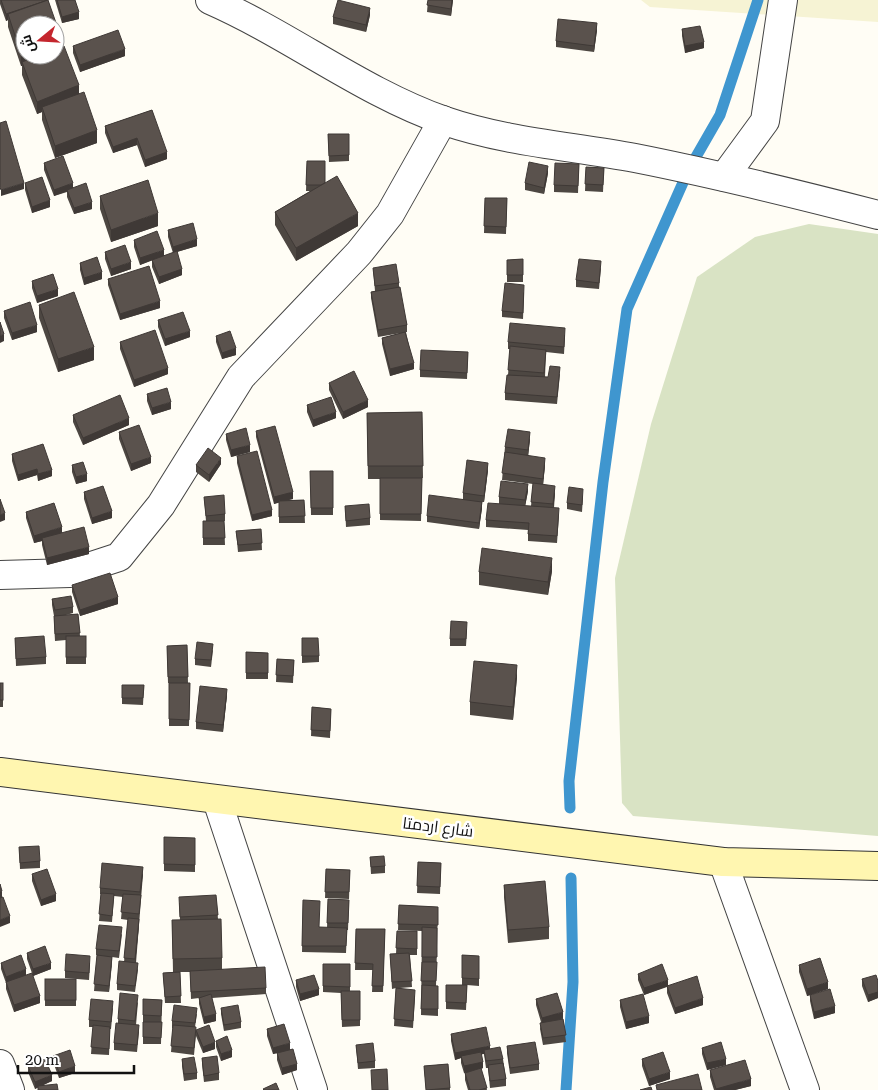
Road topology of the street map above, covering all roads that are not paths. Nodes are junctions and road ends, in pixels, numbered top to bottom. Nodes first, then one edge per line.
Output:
1 (210, 0) edge
2 (783, 0) edge
3 (443, 120) junction
4 (724, 177) junction
5 (878, 215) edge
6 (0, 575) edge
7 (0, 772) edge
8 (217, 800) junction
9 (723, 862) junction
10 (878, 866) edge
11 (0, 1064) edge
12 (10, 1090) edge
13 (313, 1090) edge
14 (805, 1090) edge

1 - 3 street
2 - 4 street
3 - 4 street
3 - 6 street
4 - 5 street
7 - 8 main road, شارع اردمتا
8 - 9 main road, شارع اردمتا
8 - 13 street
9 - 10 main road, شارع اردمتا
9 - 14 street
11 - 12 street

